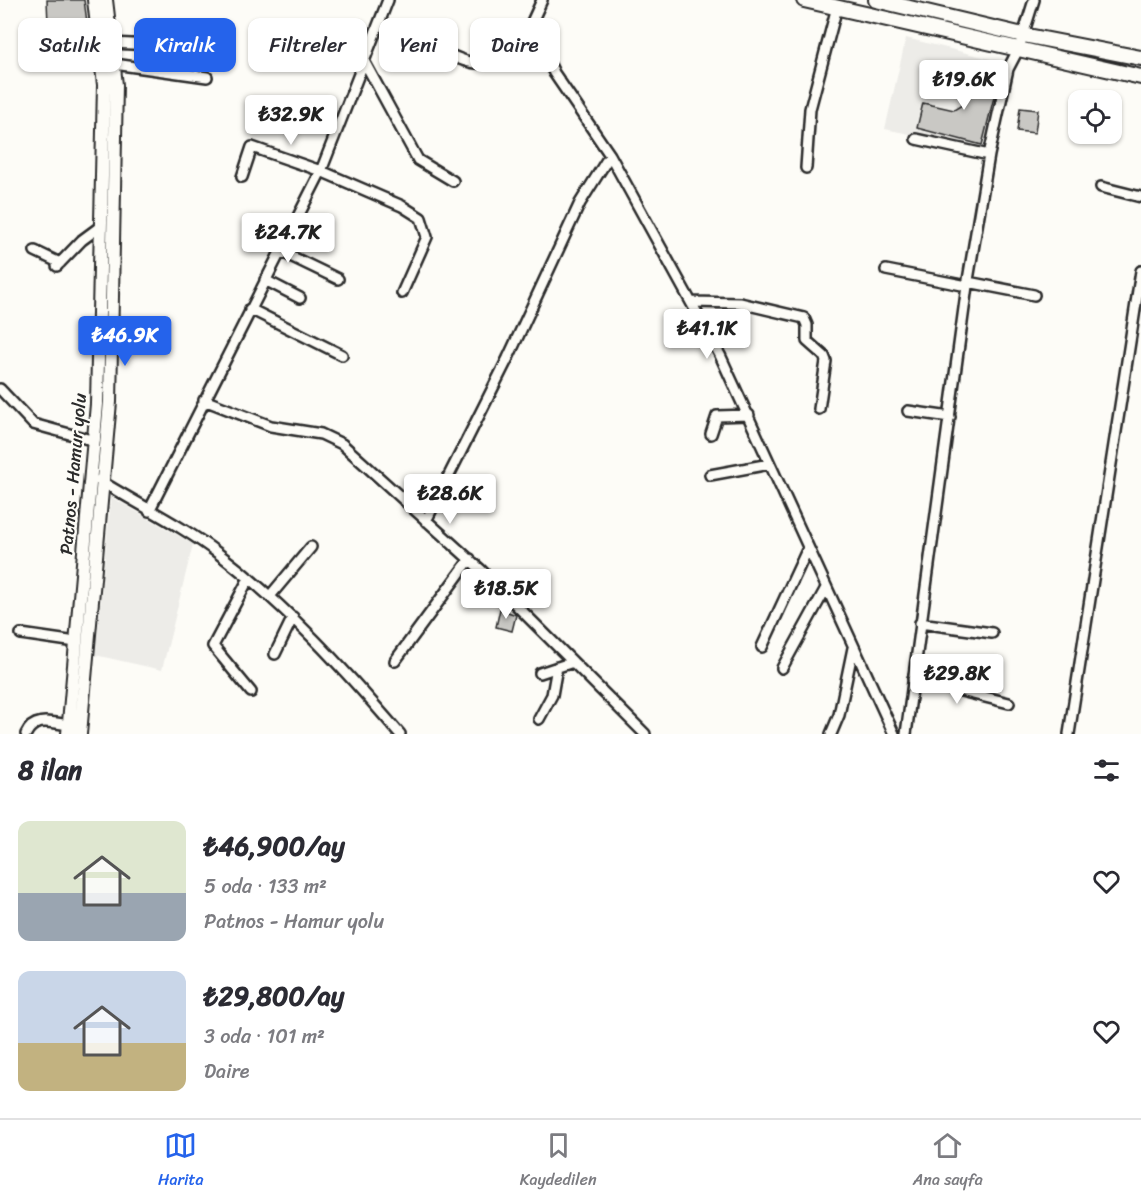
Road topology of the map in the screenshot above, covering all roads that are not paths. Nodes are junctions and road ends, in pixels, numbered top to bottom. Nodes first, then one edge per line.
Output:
1 (94, 0) edge
2 (106, 0) edge
3 (388, 0) edge
4 (542, 0) edge
5 (804, 0) edge
6 (876, 0) edge
7 (1034, 0) edge
8 (837, 7) junction
9 (108, 18) edge
10 (534, 18) edge
11 (1021, 41) junction
12 (367, 53) edge
13 (1141, 57) edge
14 (122, 65) edge
15 (367, 66) edge
16 (115, 72) edge
17 (360, 72) edge
18 (554, 72) edge
19 (207, 76) dead end
20 (1141, 77) edge
21 (916, 138) dead end
22 (610, 154) junction
23 (989, 155) junction
24 (806, 168) dead end
25 (321, 171) junction
26 (242, 177) dead end
27 (453, 181) dead end
28 (1101, 188) dead end
29 (1141, 197) edge
30 (101, 226) junction
31 (35, 251) dead end
32 (280, 251) junction
33 (886, 270) dead end
34 (1141, 271) edge
35 (338, 279) dead end
36 (265, 280) junction
37 (968, 284) junction
38 (402, 293) dead end
39 (1034, 295) dead end
40 (300, 298) dead end
41 (692, 302) junction
42 (250, 309) junction
43 (342, 355) dead end
44 (0, 389) edge
45 (204, 400) junction
46 (819, 409) dead end
47 (908, 411) dead end
48 (748, 415) junction
49 (950, 417) junction
50 (711, 434) dead end
51 (95, 441) junction
52 (770, 464) junction
53 (710, 475) dead end
54 (98, 479) junction
55 (149, 511) junction
56 (426, 521) junction
57 (311, 547) dead end
58 (808, 548) junction
59 (470, 560) junction
60 (249, 578) junction
61 (826, 588) junction
62 (270, 596) junction
63 (292, 617) junction
64 (920, 623) junction
65 (992, 633) dead end
66 (21, 634) dead end
67 (76, 642) junction
68 (762, 647) dead end
69 (853, 648) junction
70 (275, 654) dead end
71 (395, 661) dead end
72 (573, 662) junction
73 (557, 667) junction
74 (782, 668) dead end
75 (540, 673) dead end
76 (913, 679) junction
77 (251, 692) dead end
78 (1009, 702) dead end
79 (539, 719) dead end
80 (69, 730) edge
81 (26, 734) edge
82 (80, 734) edge
83 (400, 734) edge
84 (645, 734) edge
85 (831, 734) edge
86 (894, 734) edge
87 (906, 734) edge
88 (1069, 734) edge

1 - 30 main road, Patnos - Hamur yolu
2 - 9 main road, Patnos - Hamur yolu
3 - 12 street
4 - 10 street
5 - 8 highway
6 - 11 highway
7 - 11 street
8 - 11 highway
8 - 24 street
11 - 13 highway
11 - 20 highway
11 - 23 street
14 - 19 street
15 - 27 street
16 - 54 main road, Patnos - Hamur yolu
17 - 25 street
18 - 22 street
21 - 23 street
22 - 41 street
22 - 56 street
23 - 37 street
25 - 26 street
25 - 32 street
25 - 38 street
28 - 29 street
30 - 31 street
30 - 51 main road, Patnos - Hamur yolu
32 - 35 street
32 - 36 street
33 - 37 street
34 - 88 street
36 - 40 street
36 - 42 street
37 - 39 street
37 - 49 street
41 - 46 street
41 - 48 street
42 - 43 street
42 - 45 street
44 - 51 street
45 - 55 street
45 - 56 street
47 - 49 street
48 - 50 street
48 - 52 street
49 - 64 street
51 - 54 main road, Patnos - Hamur yolu
52 - 53 street
52 - 58 street
54 - 55 street
54 - 67 main road, Patnos - Hamur yolu
54 - 82 main road, Patnos - Hamur yolu
55 - 60 street
56 - 59 street
57 - 62 street
58 - 61 street
58 - 68 street
59 - 71 street
59 - 72 street
60 - 62 street
60 - 77 street
61 - 69 street
61 - 74 street
62 - 63 street
63 - 70 street
63 - 83 street
64 - 65 street
64 - 76 street
66 - 67 street
67 - 80 main road, Patnos - Hamur yolu
69 - 85 street
69 - 86 street
72 - 73 street
72 - 84 street
73 - 75 street
73 - 79 street
76 - 78 street
76 - 87 street
80 - 81 street

